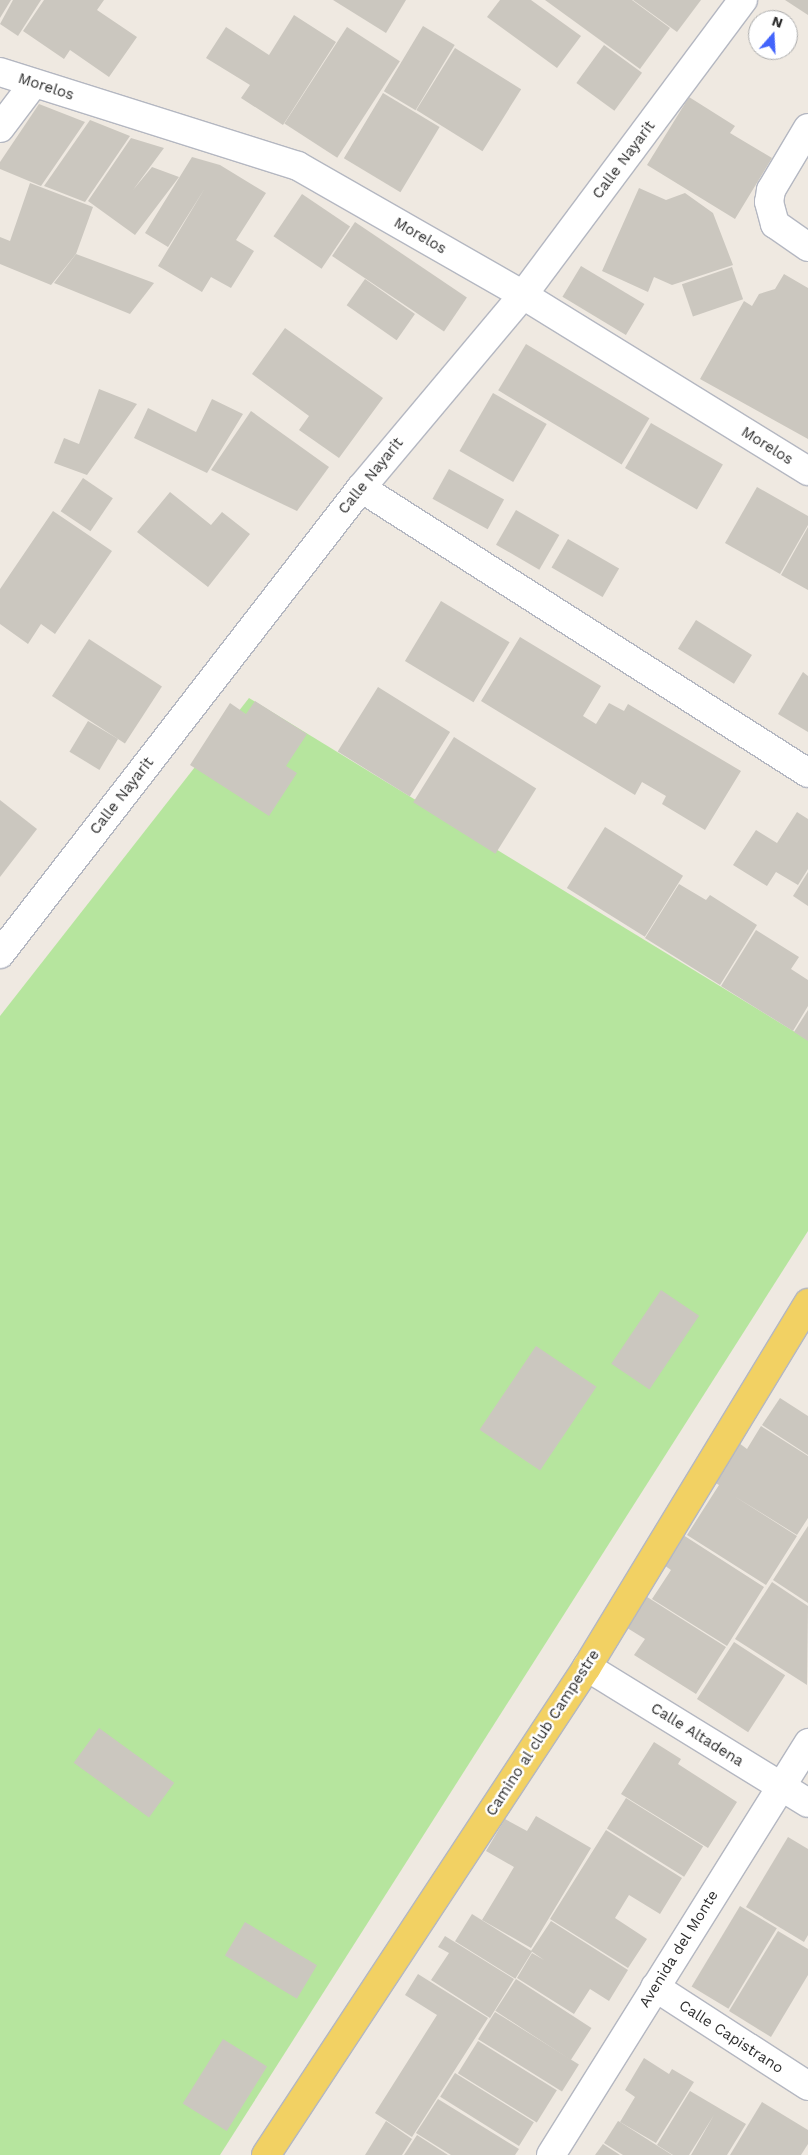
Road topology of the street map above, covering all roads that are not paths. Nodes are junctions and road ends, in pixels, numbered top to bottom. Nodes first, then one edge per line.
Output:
1 (743, 0) edge
2 (0, 72) edge
3 (34, 83) junction
4 (0, 128) edge
5 (808, 128) edge
6 (808, 247) edge
7 (523, 295) junction
8 (808, 472) edge
9 (361, 488) junction
10 (808, 773) edge
11 (0, 954) edge
12 (808, 1303) edge
13 (587, 1667) junction
14 (808, 1743) edge
15 (781, 1786) junction
16 (808, 1803) edge
17 (655, 1987) junction
18 (808, 2086) edge
19 (266, 2155) edge
20 (551, 2155) edge

1 - 7 street, Calle Nayarit
2 - 3 street, Morelos
3 - 4 street
3 - 7 street, Morelos
5 - 6 street
7 - 8 street, Morelos
7 - 9 street, Calle Nayarit
9 - 10 street
9 - 11 street, Calle Nayarit
12 - 13 main road, Camino al club Campestre
13 - 15 street, Calle Altadena
13 - 19 main road, Camino al club Campestre
14 - 15 street, Avenida del Monte
15 - 16 street, Calle Altadena
15 - 17 street, Avenida del Monte
17 - 18 street, Calle Capistrano
17 - 20 street, Avenida del Monte

